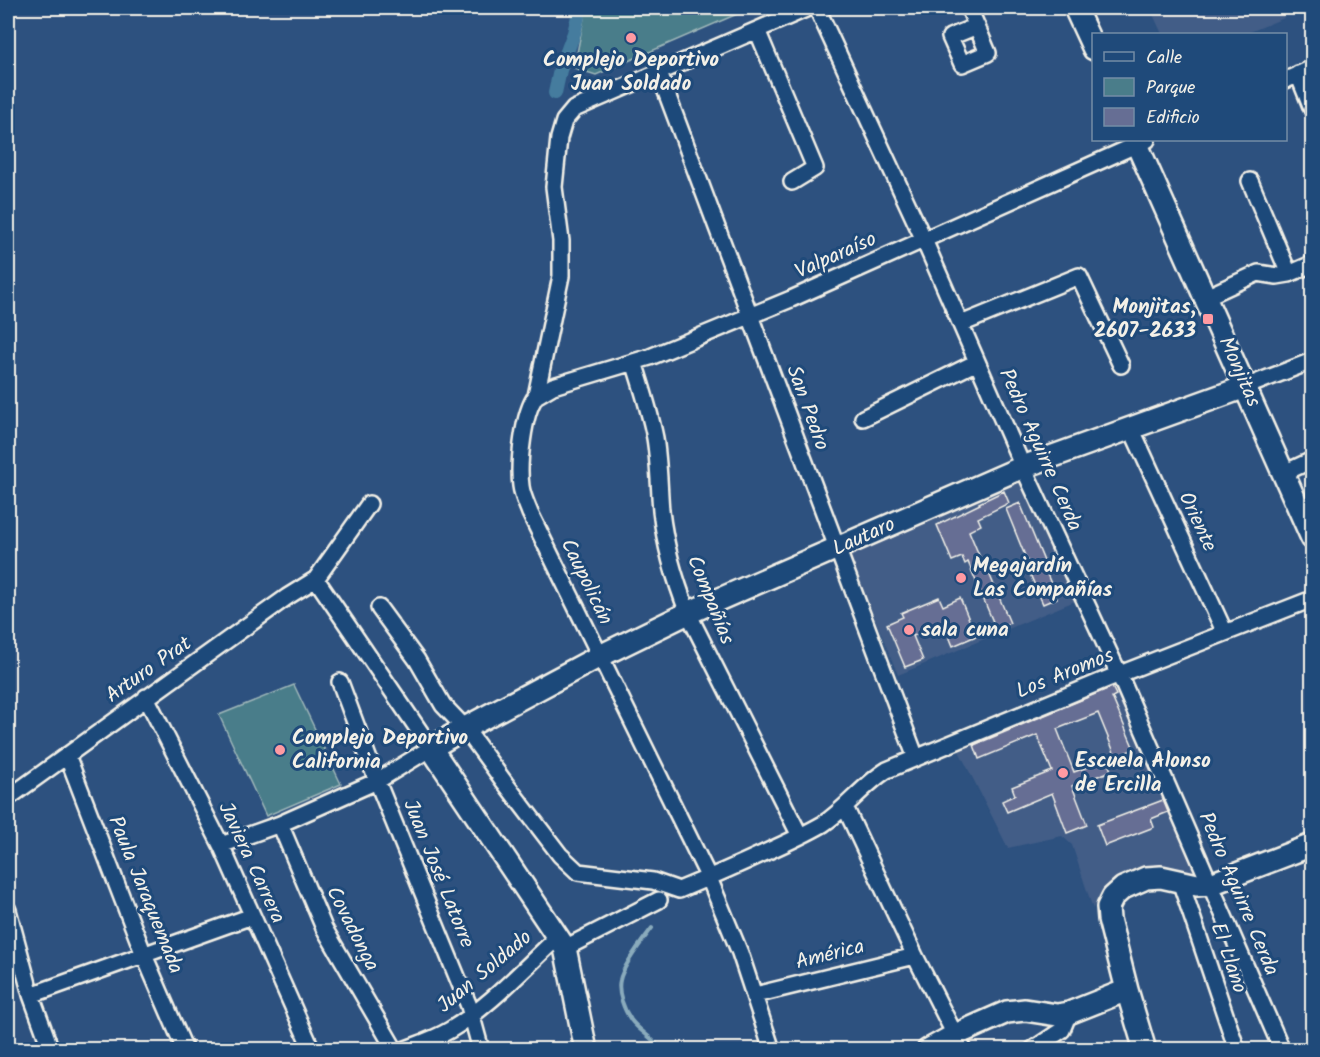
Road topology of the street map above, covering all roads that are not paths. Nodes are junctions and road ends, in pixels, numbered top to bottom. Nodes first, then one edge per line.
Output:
1 (808, 8) edge
2 (817, 8) edge
3 (969, 8) edge
4 (1075, 8) edge
5 (976, 26) dead end
6 (757, 30) junction
7 (1092, 45) edge
8 (1312, 68) edge
9 (658, 73) junction
10 (1292, 77) edge
11 (1312, 109) edge
12 (1140, 141) edge
13 (1250, 181) dead end
14 (792, 182) dead end
15 (924, 240) junction
16 (1312, 264) edge
17 (1289, 274) junction
18 (1206, 297) junction
19 (750, 316) junction
20 (961, 324) junction
21 (634, 362) junction
22 (978, 362) junction
23 (1312, 362) edge
24 (1121, 365) dead end
25 (1245, 387) junction
26 (536, 396) junction
27 (863, 418) dead end
28 (1131, 428) junction
29 (1312, 460) edge
30 (1023, 467) junction
31 (1284, 473) junction
32 (369, 504) dead end
33 (1312, 538) edge
34 (837, 549) junction
35 (316, 579) junction
36 (1312, 599) edge
37 (379, 608) dead end
38 (688, 613) junction
39 (1225, 633) junction
40 (600, 656) junction
41 (1119, 674) junction
42 (340, 682) dead end
43 (146, 697) junction
44 (465, 728) junction
45 (431, 748) junction
46 (67, 755) junction
47 (916, 758) junction
48 (377, 781) junction
49 (8, 798) edge
50 (845, 807) junction
51 (280, 824) junction
52 (800, 836) junction
53 (221, 845) junction
54 (1312, 845) edge
55 (709, 878) junction
56 (1180, 881) junction
57 (1211, 884) junction
58 (659, 900) dead end
59 (8, 910) edge
60 (252, 916) junction
61 (561, 943) junction
62 (144, 955) junction
63 (915, 956) junction
64 (1127, 990) junction
65 (31, 995) junction
66 (755, 995) junction
67 (1069, 1013) junction
68 (472, 1016) junction
69 (959, 1042) edge
70 (51, 1050) edge
71 (185, 1050) edge
72 (312, 1050) edge
73 (394, 1050) edge
74 (403, 1050) edge
75 (481, 1050) edge
76 (586, 1050) edge
77 (772, 1050) edge
78 (928, 1050) edge
79 (1032, 1050) edge
80 (1145, 1050) edge
81 (1237, 1050) edge
82 (1282, 1050) edge

1 - 6 street
2 - 15 street, Pedro Aguirre Cerda
3 - 5 street
4 - 7 street
6 - 9 street
6 - 14 street
8 - 10 street
9 - 19 street, San Pedro
9 - 26 street, Caupolicán
10 - 11 street
12 - 15 street, Valparaíso
12 - 18 street, Monjitas
13 - 17 street
15 - 19 street, Valparaíso
15 - 20 street, Pedro Aguirre Cerda
16 - 17 street
17 - 18 street
18 - 25 street, Monjitas
19 - 21 street, Valparaíso
19 - 34 street, San Pedro
20 - 22 street, Pedro Aguirre Cerda
20 - 24 street
21 - 26 street, Valparaíso
21 - 38 street, Compañías
22 - 27 street, Pedro Aguirre Cerda
22 - 30 street, Pedro Aguirre Cerda
23 - 25 street, Lautaro
25 - 28 street, Lautaro
25 - 31 street, Monjitas
26 - 40 street, Caupolicán
28 - 30 street, Lautaro
28 - 39 street, Oriente
29 - 31 street
30 - 34 street, Lautaro
30 - 41 street, Pedro Aguirre Cerda
31 - 33 street, Monjitas
32 - 35 street
34 - 38 street, Lautaro
34 - 47 street, San Pedro
35 - 43 street, Arturo Prat
35 - 45 street
36 - 39 street, Los Aromos
37 - 44 street
38 - 40 street, Lautaro
38 - 52 street, Compañías
39 - 41 street, Los Aromos
40 - 44 street, Lautaro
40 - 55 street, Caupolicán
41 - 47 street, Los Aromos
41 - 57 street, Pedro Aguirre Cerda
42 - 48 street, Juan José Latorre
43 - 46 street, Arturo Prat
43 - 53 street, Javiera Carrera
44 - 45 street, Lautaro
44 - 55 street
45 - 48 street
45 - 61 street
46 - 49 street, Arturo Prat
46 - 62 street, Paula Jaraquemada
47 - 50 street, Los Aromos
48 - 51 street
48 - 68 street, Juan José Latorre
50 - 52 street
50 - 63 street
51 - 53 street
51 - 73 street, Covadonga
52 - 55 street
53 - 60 street, Javiera Carrera
54 - 57 street
55 - 66 street, Caupolicán
56 - 57 street
56 - 64 street
56 - 81 street, El Llano
57 - 82 street, Pedro Aguirre Cerda
58 - 61 street, Juan Soldado
59 - 65 street
60 - 62 street
60 - 72 street, Javiera Carrera
61 - 68 street, Juan Soldado
61 - 76 street
62 - 65 street
62 - 71 street, Paula Jaraquemada
63 - 66 street, América
63 - 69 street
64 - 67 street
64 - 80 street
65 - 70 street
66 - 77 street, Caupolicán
67 - 69 street
67 - 79 street
68 - 74 street, Juan Soldado
68 - 75 street, Juan José Latorre
69 - 78 street

